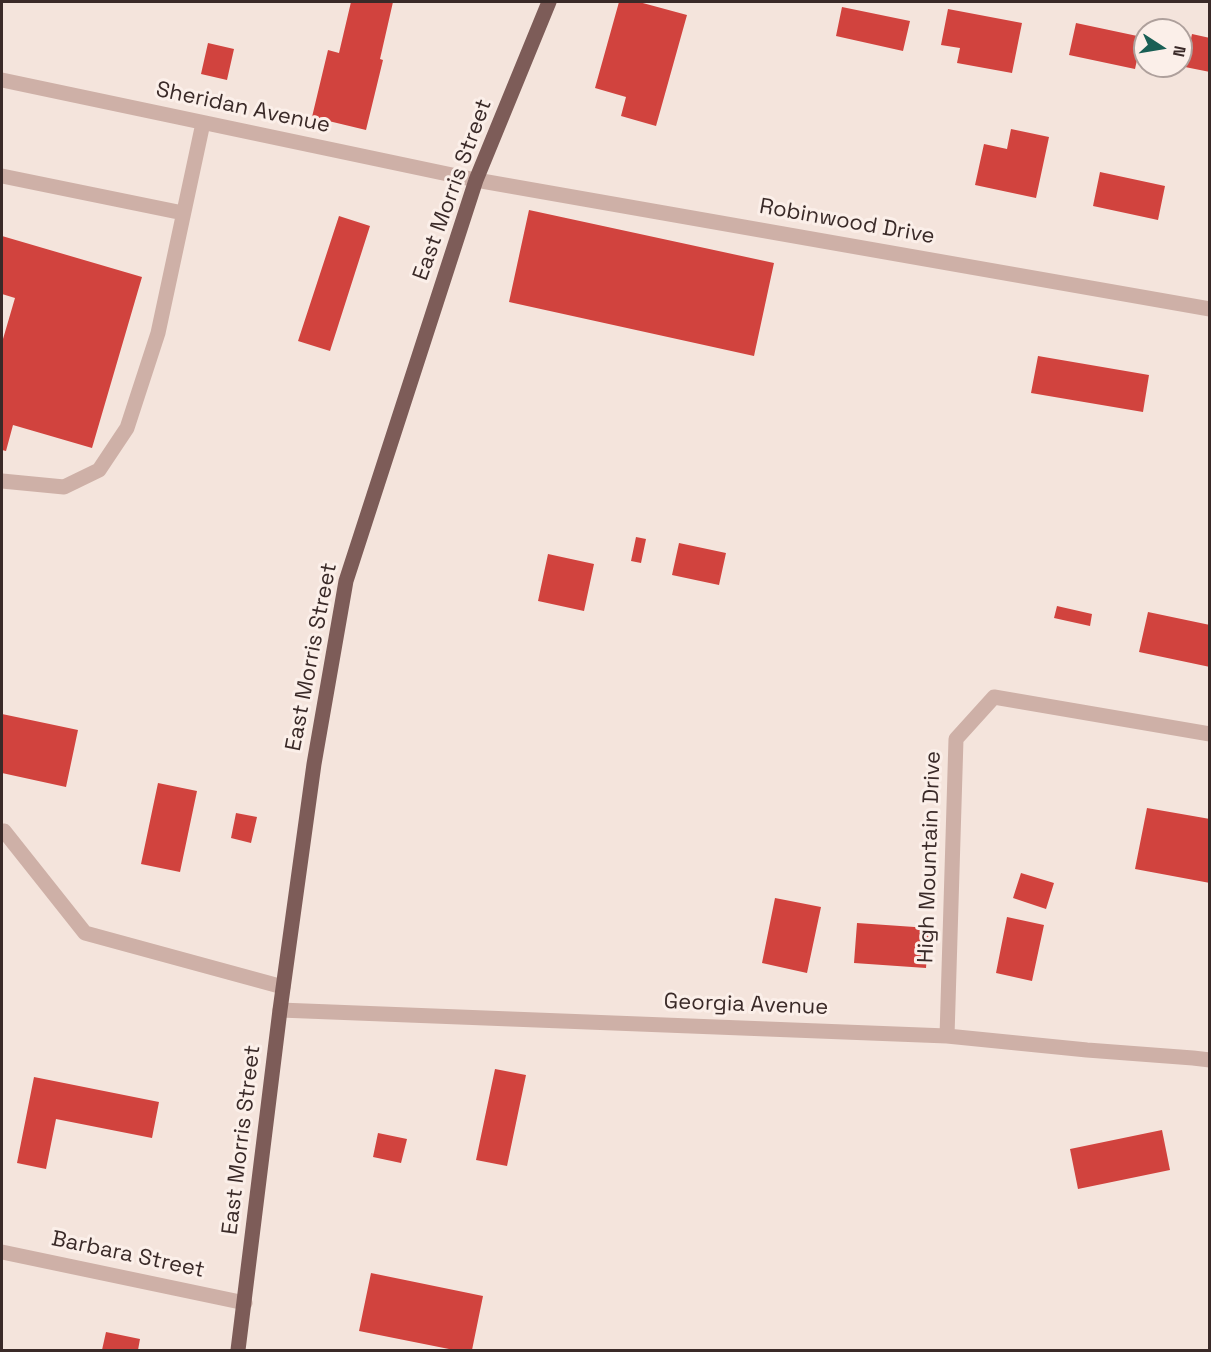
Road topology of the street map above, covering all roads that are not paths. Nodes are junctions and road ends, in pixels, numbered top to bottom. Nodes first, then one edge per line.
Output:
1 (549, 2) edge
2 (2, 80) edge
3 (203, 123) junction
4 (2, 176) edge
5 (476, 180) junction
6 (183, 213) junction
7 (1209, 309) edge
8 (2, 480) edge
9 (1209, 734) edge
10 (4, 831) dead end
11 (283, 987) junction
12 (280, 1010) junction
13 (946, 1036) junction
14 (1209, 1060) edge
15 (2, 1252) edge
16 (245, 1303) junction
17 (238, 1350) edge

1 - 5 main road, East Morris Street
2 - 3 street, Sheridan Avenue
3 - 5 street, Sheridan Avenue
3 - 6 street
4 - 6 street
5 - 7 street, Robinwood Drive
5 - 11 main road, East Morris Street
6 - 8 street
9 - 13 street, High Mountain Drive
10 - 11 street
11 - 12 main road, East Morris Street
12 - 13 street, Georgia Avenue
12 - 16 main road, East Morris Street
13 - 14 street, Georgia Avenue
15 - 16 street, Barbara Street
16 - 17 main road, East Morris Street

